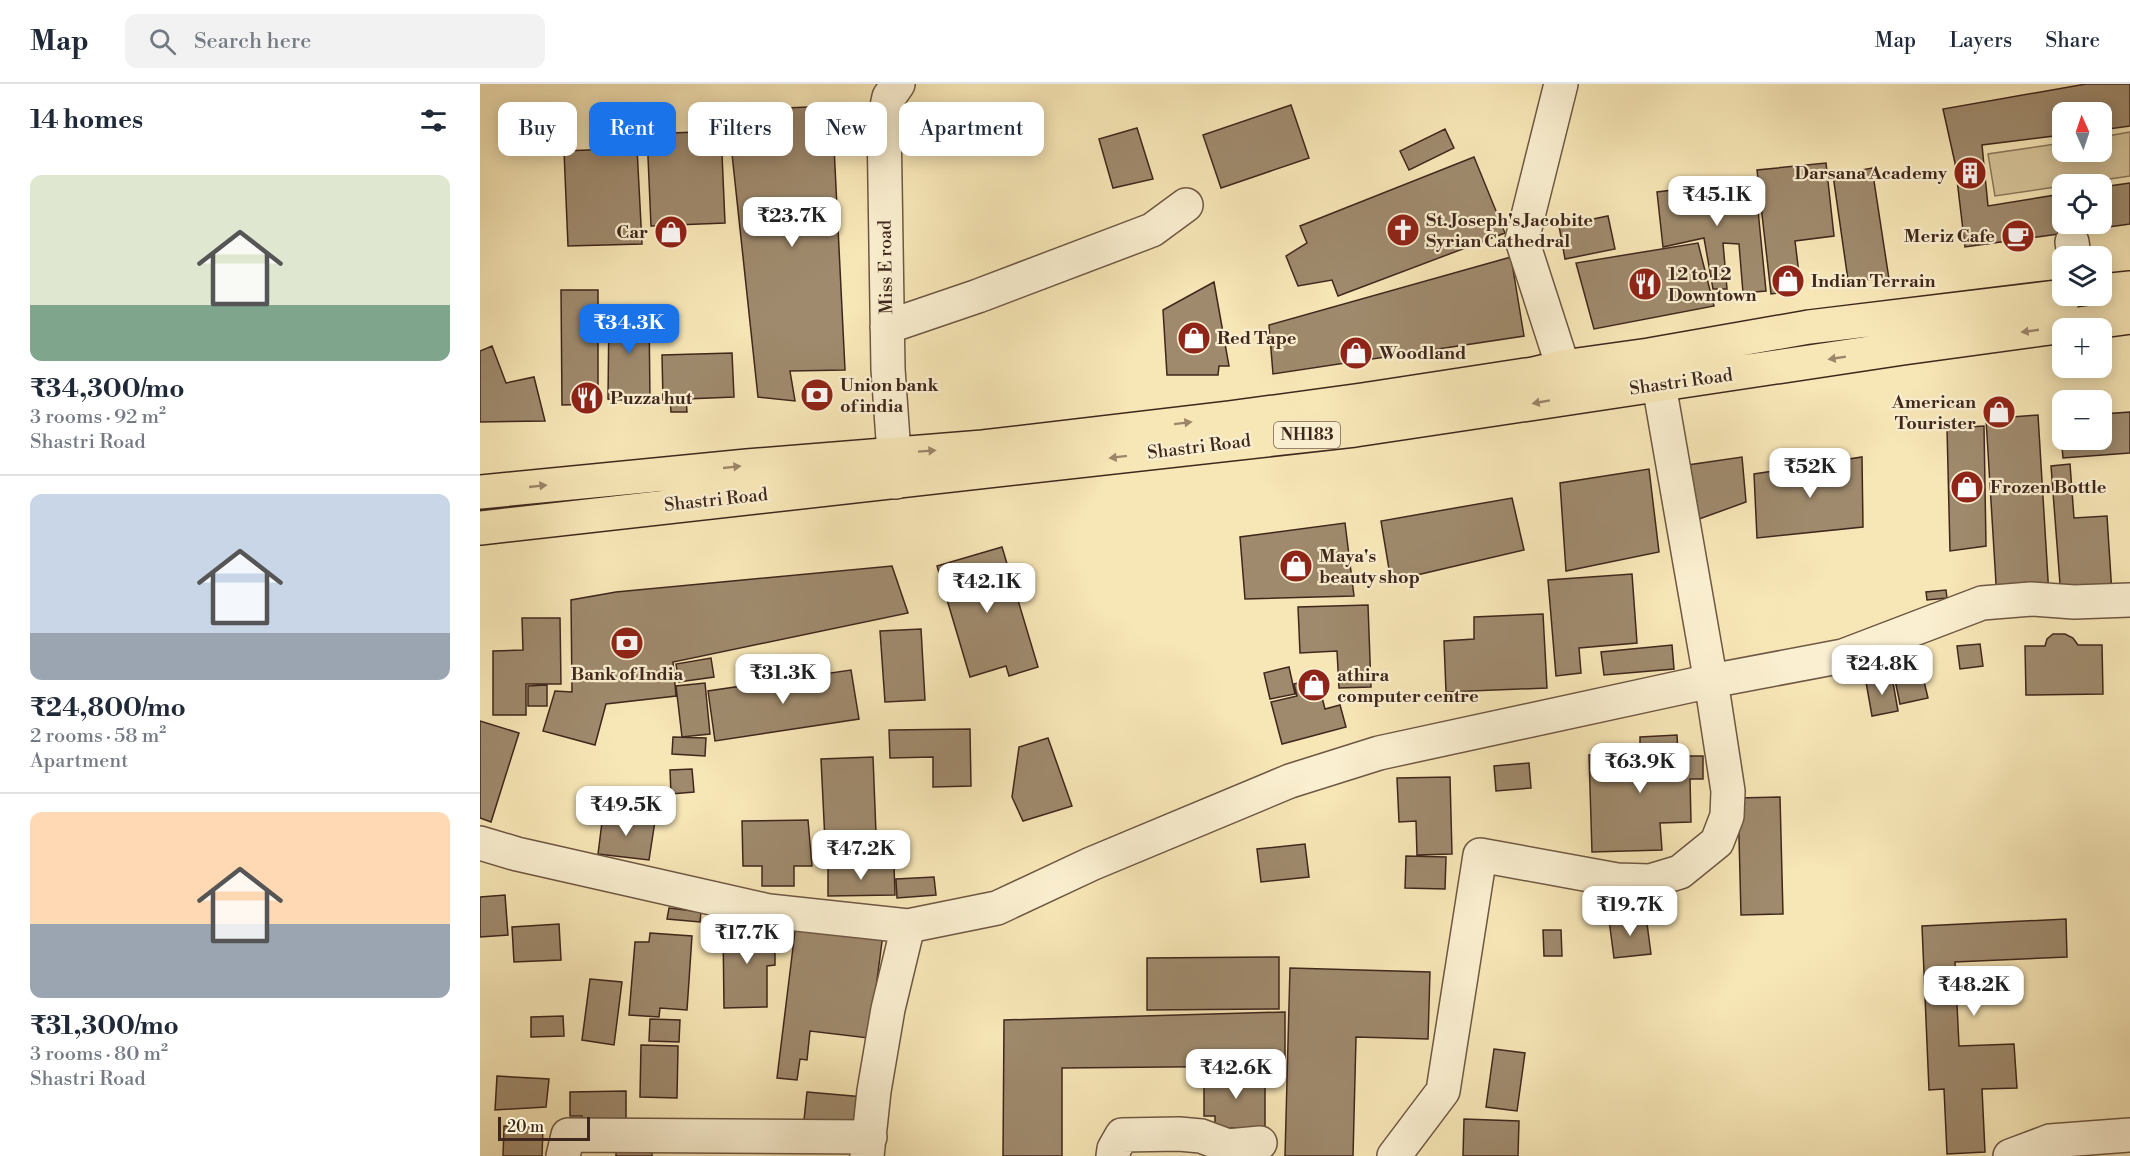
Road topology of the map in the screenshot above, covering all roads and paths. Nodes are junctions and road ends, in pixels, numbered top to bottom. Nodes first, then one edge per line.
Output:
1 (898, 84) edge
2 (1561, 84) edge
3 (1186, 206) dead end
4 (2130, 288) edge
5 (2112, 290) edge
6 (2052, 298) edge
7 (2130, 317) edge
8 (887, 327) junction
9 (1563, 367) junction
10 (1659, 385) junction
11 (1595, 394) junction
12 (895, 468) junction
13 (480, 492) edge
14 (480, 528) edge
15 (2130, 600) edge
16 (1711, 681) junction
17 (480, 843) edge
18 (908, 926) junction
19 (2130, 1135) edge
20 (1260, 1143) dead end
21 (868, 1147) edge
22 (563, 1156) edge
23 (1113, 1156) edge
24 (1394, 1156) edge
25 (2010, 1156) edge

1 - 8 street, Miss E road
2 - 9 street
3 - 8 street
4 - 5 highway
6 - 9 highway, Shastri Road / NH183
7 -> 10 highway, Shastri Road / NH183
8 - 12 street, Miss E road
9 - 11 street
12 -> 9 highway, Shastri Road / NH183
10 - 11 highway, Shastri Road / NH183
10 - 16 street
11 -> 12 highway, Shastri Road / NH183
13 -> 12 highway, Shastri Road / NH183
12 - 14 highway, Shastri Road / NH183
15 - 16 street
16 - 18 street
16 - 24 street
17 - 18 street
18 - 21 street
19 - 25 street
20 - 23 street
21 - 22 street

